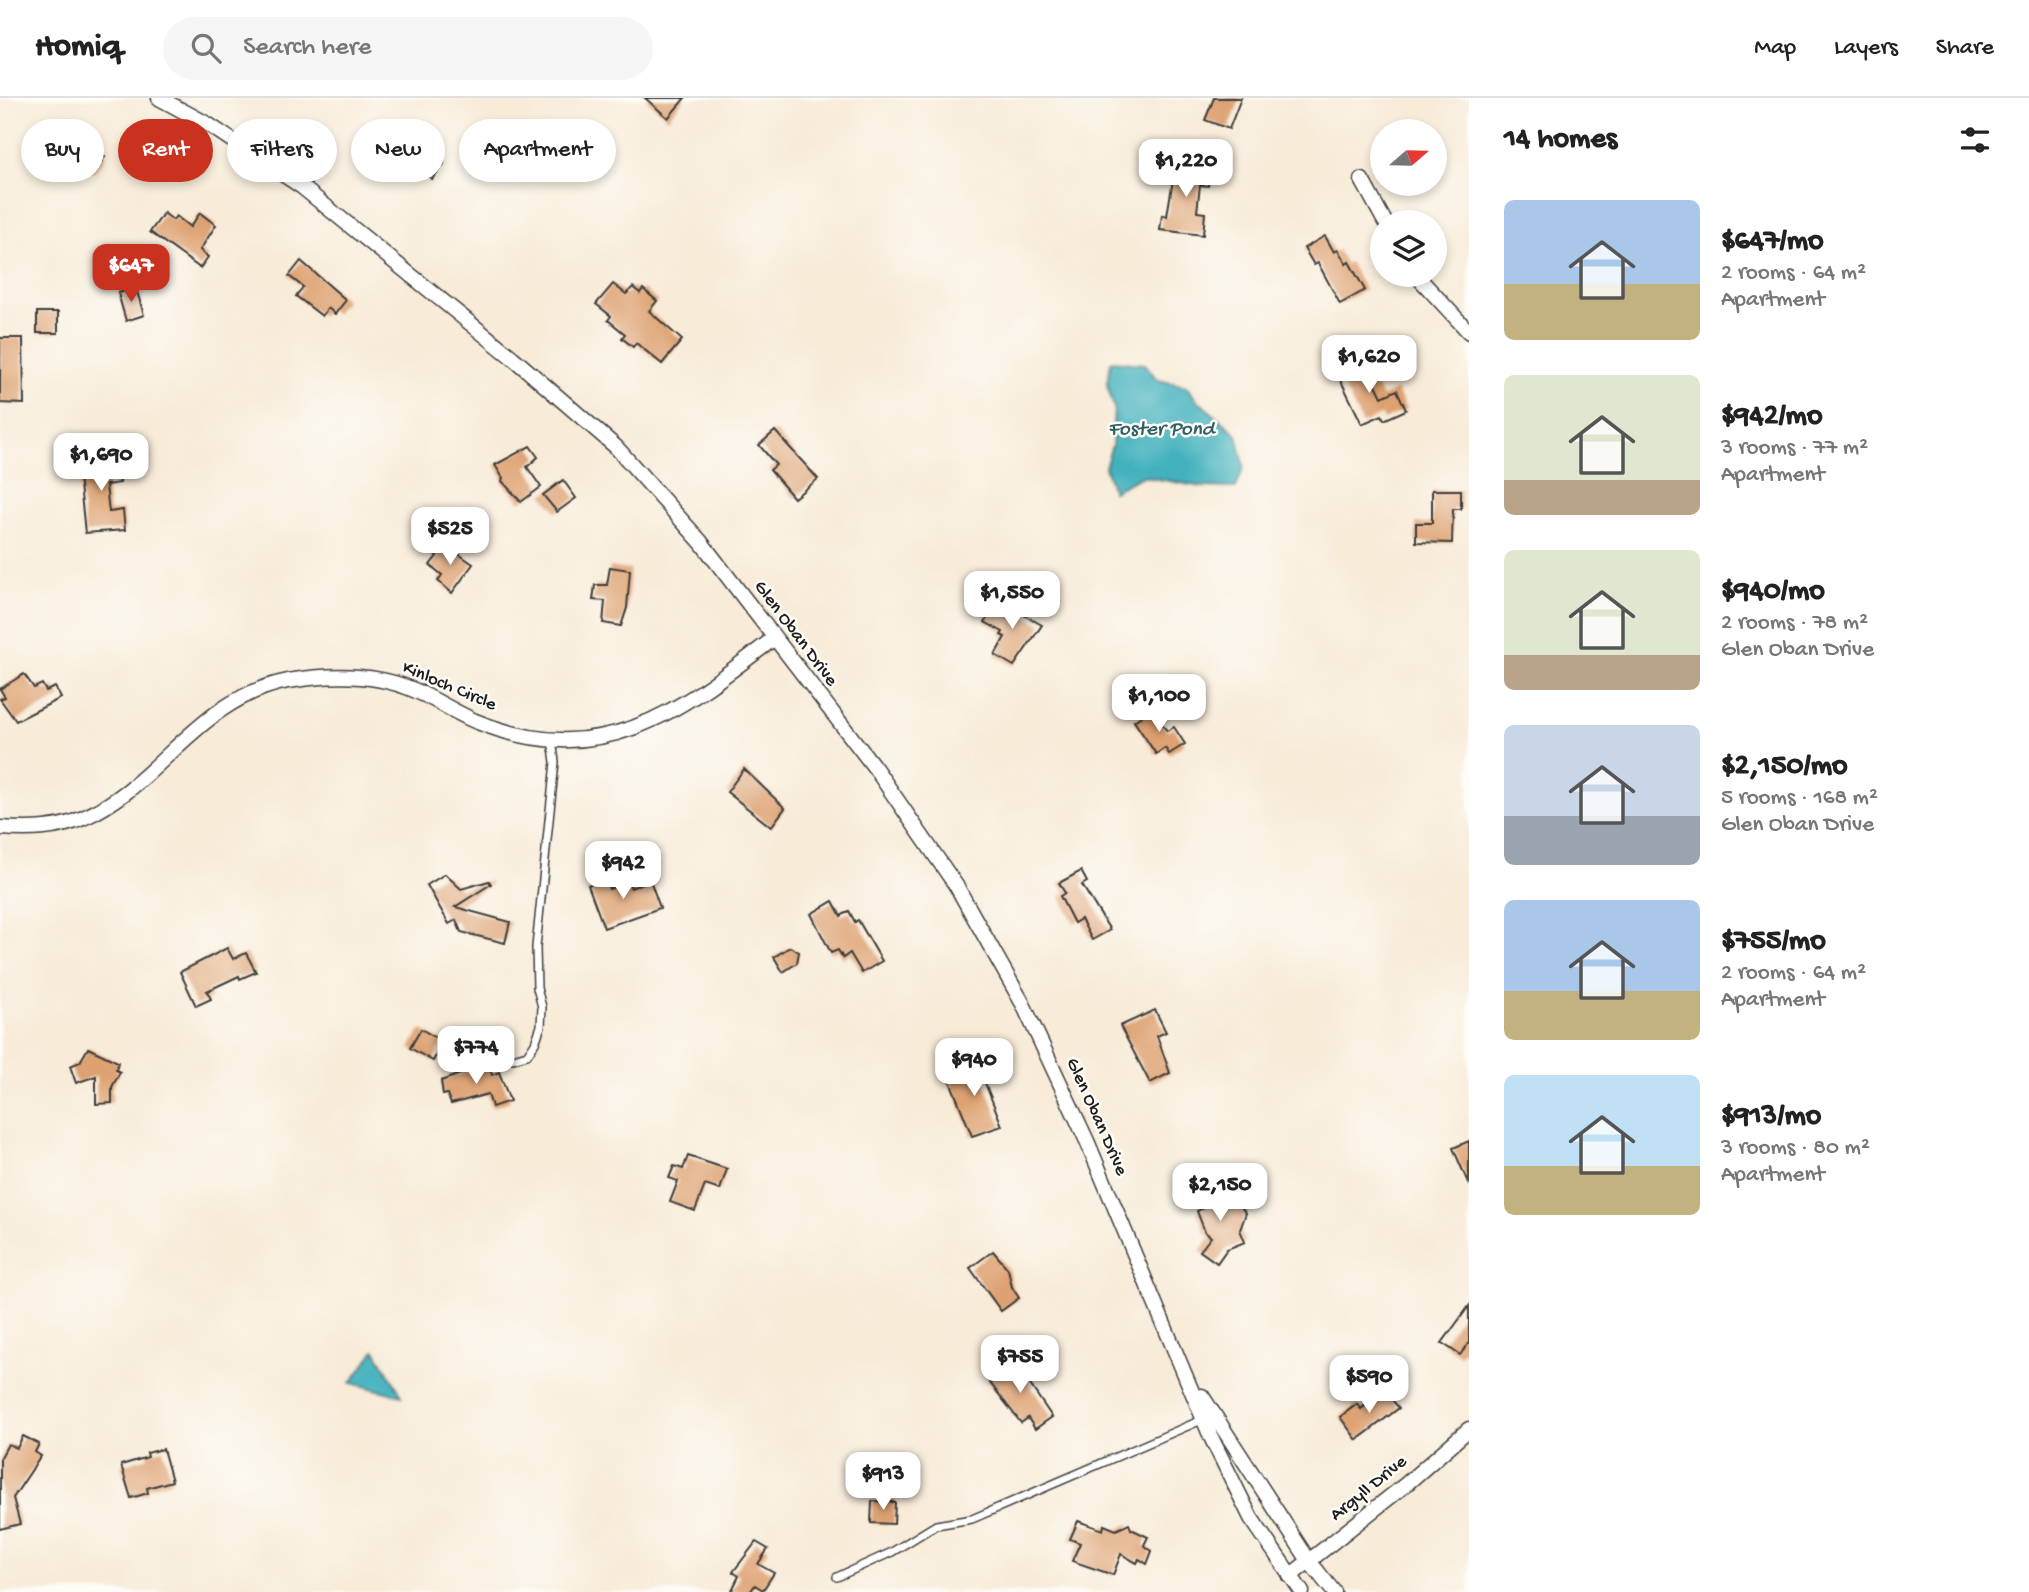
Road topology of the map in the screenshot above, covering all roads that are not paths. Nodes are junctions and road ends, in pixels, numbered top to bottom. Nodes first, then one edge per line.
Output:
1 (159, 98) edge
2 (1362, 180) dead end
3 (1378, 210) edge
4 (1427, 287) edge
5 (1469, 332) edge
6 (773, 639) junction
7 (552, 739) junction
8 (0, 828) edge
9 (513, 1059) dead end
10 (1209, 1417) junction
11 (1469, 1429) edge
12 (1309, 1561) junction
13 (1290, 1576) junction
14 (837, 1577) dead end
15 (1302, 1592) edge
16 (1334, 1592) edge

1 - 6 street, Glen Oban Drive
2 - 3 street
4 - 5 street
6 - 7 street, Kinloch Circle
6 - 10 street, Glen Oban Drive
7 - 8 street, Kinloch Circle
7 - 9 lane
10 - 12 street, Glen Oban Drive
10 - 13 street, Glen Oban Drive
10 - 14 lane
11 - 12 street, Argyll Drive
12 - 13 street, Argyll Drive
12 - 16 street, Glen Oban Drive
13 - 15 street, Glen Oban Drive

